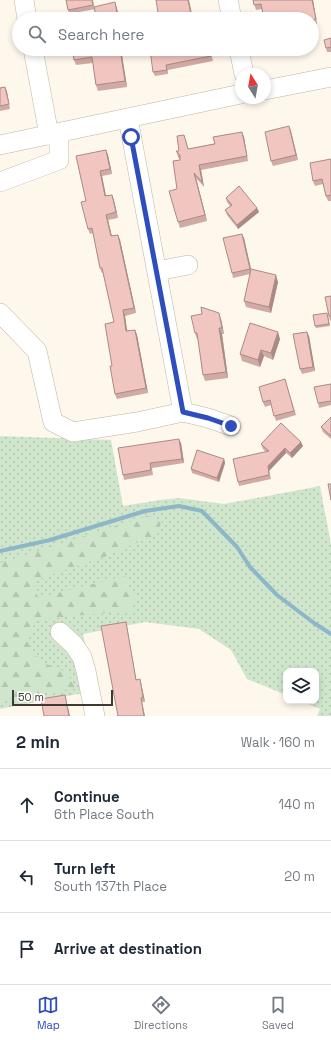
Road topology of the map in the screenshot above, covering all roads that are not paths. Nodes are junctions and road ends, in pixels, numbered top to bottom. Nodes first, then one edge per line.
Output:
1 (24, 0) edge
2 (228, 0) edge
3 (27, 12) edge
4 (231, 12) edge
5 (35, 56) edge
6 (240, 56) edge
7 (243, 68) edge
8 (331, 77) edge
9 (271, 89) edge
10 (235, 95) edge
11 (128, 118) junction
12 (54, 134) junction
13 (0, 145) edge
14 (0, 182) edge
15 (188, 265) dead end
16 (157, 271) junction
17 (0, 313) edge
18 (183, 412) junction
19 (231, 426) dead end
20 (60, 632) dead end
21 (95, 716) edge

1 - 3 street
2 - 4 street
5 - 12 street
6 - 7 street
8 - 9 street
10 - 11 street
11 - 12 street
11 - 16 street
12 - 13 street
12 - 14 street
15 - 16 street
16 - 18 street
17 - 18 street
18 - 19 street
20 - 21 street

